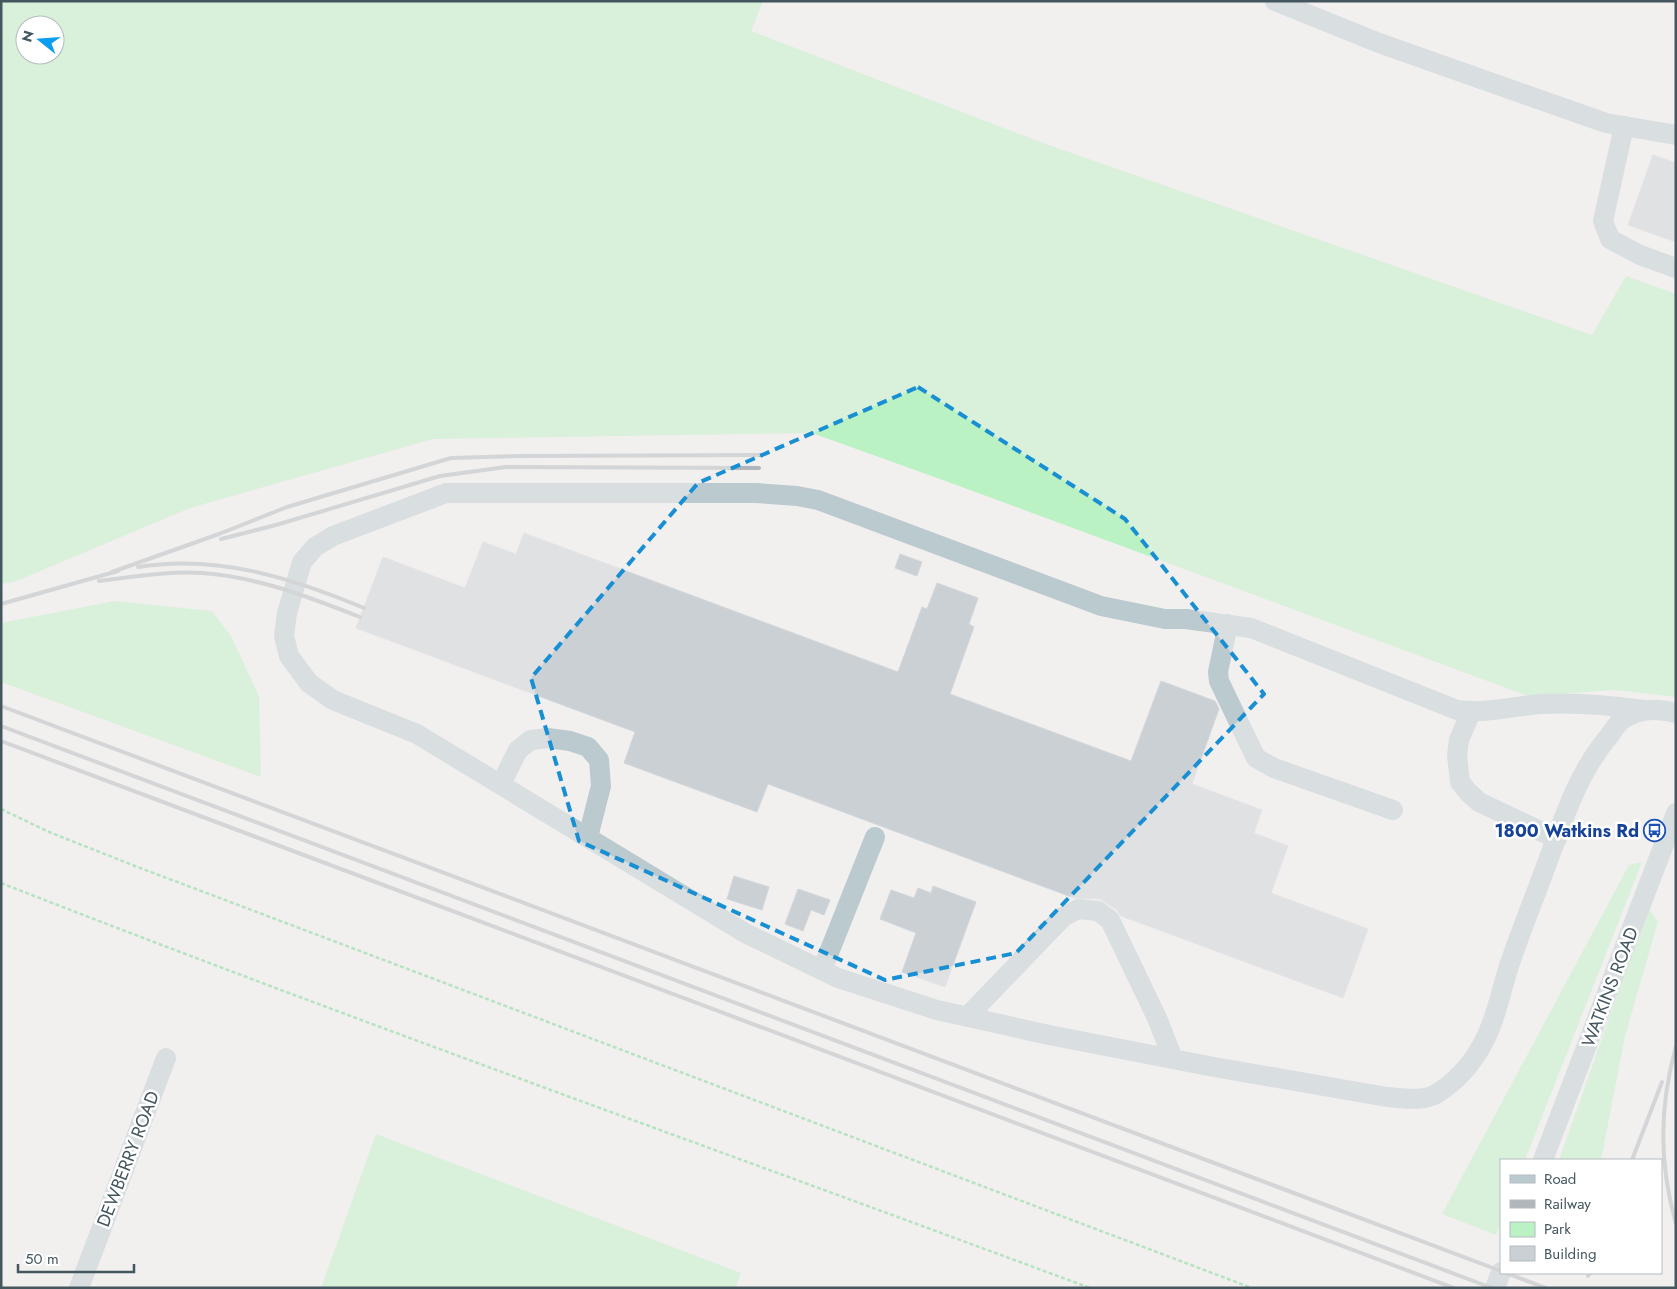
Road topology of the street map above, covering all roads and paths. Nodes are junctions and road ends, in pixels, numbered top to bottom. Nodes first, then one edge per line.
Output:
1 (1275, 1) edge
2 (1624, 126) junction
3 (1676, 135) edge
4 (1676, 268) edge
5 (1228, 624) junction
6 (1644, 710) junction
7 (1471, 712) junction
8 (1676, 713) edge
9 (501, 784) junction
10 (1, 809) edge
11 (1393, 810) dead end
12 (1676, 813) edge
13 (588, 837) junction
14 (875, 837) dead end
15 (1556, 839) junction
16 (1, 883) edge
17 (822, 970) junction
18 (968, 1017) junction
19 (166, 1058) dead end
20 (1173, 1059) junction
21 (1543, 1159) edge
22 (1500, 1274) edge
23 (79, 1288) edge
24 (1090, 1288) edge
25 (1252, 1288) edge
26 (1495, 1288) edge

1 - 2 street
2 - 3 street
2 - 4 street
5 - 7 street
5 - 9 street
5 - 11 street
6 - 7 street
6 - 8 street
6 - 15 street
7 - 15 street
9 - 13 street
9 - 13 street
10 - 25 path
12 - 21 street, WATKINS ROAD
13 - 17 street
14 - 17 street
15 - 20 street
16 - 24 path
17 - 18 street
18 - 20 street
18 - 20 street
19 - 23 street, DEWBERRY ROAD
22 - 26 street

